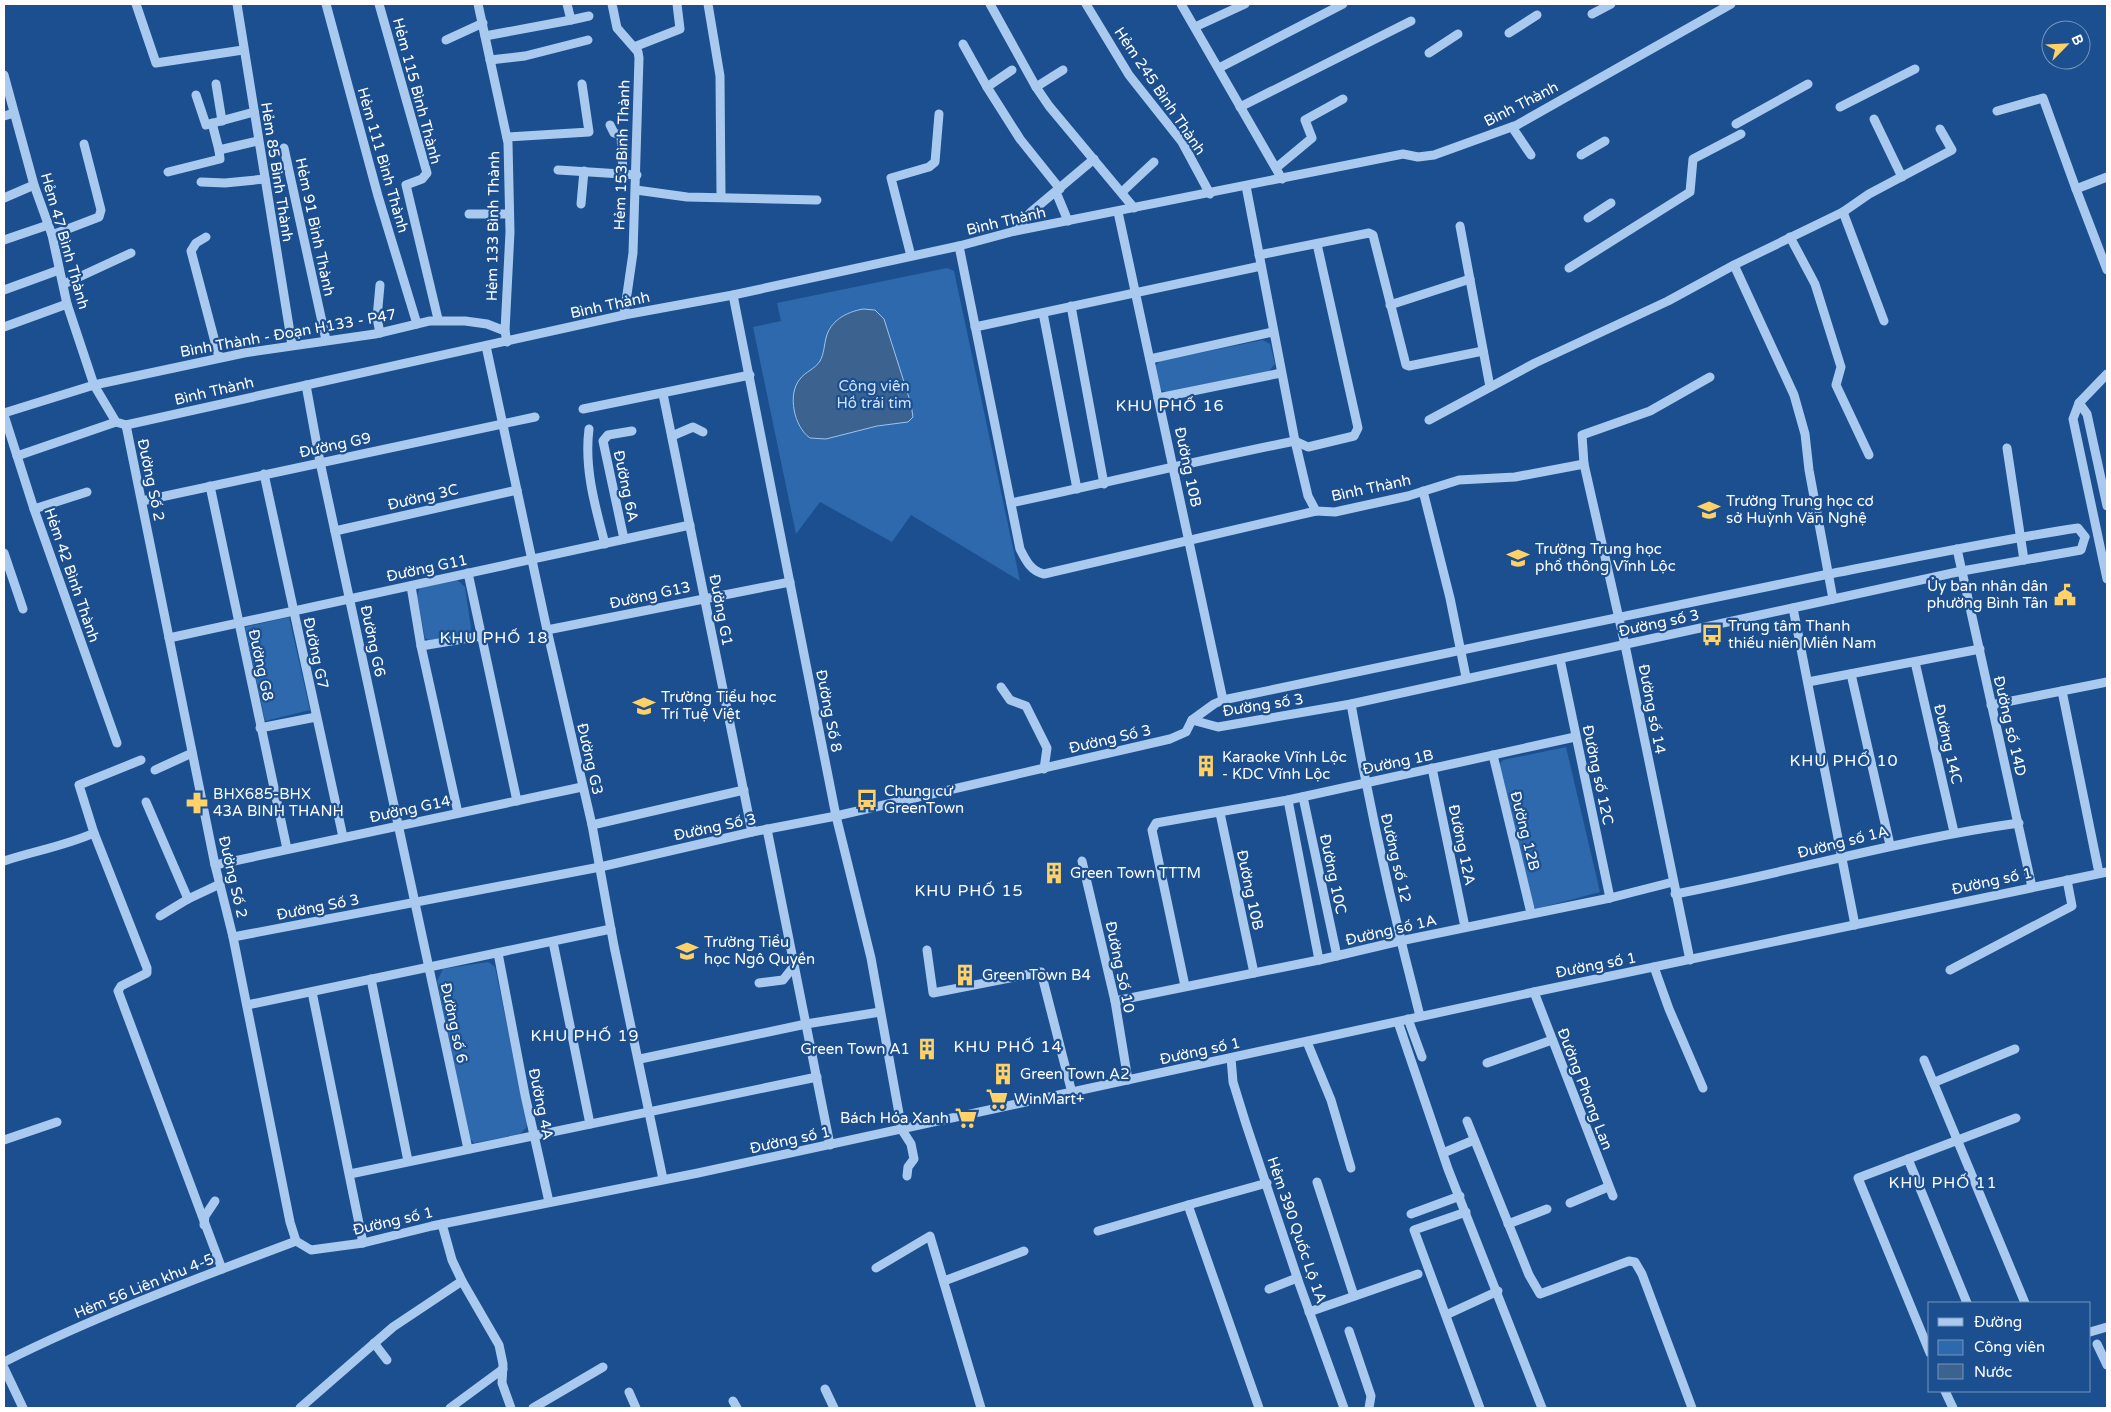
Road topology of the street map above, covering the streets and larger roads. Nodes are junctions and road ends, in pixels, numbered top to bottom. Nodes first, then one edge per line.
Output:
1 (136, 4) edge
2 (237, 4) edge
3 (326, 4) edge
4 (379, 4) edge
5 (478, 4) edge
6 (567, 4) edge
7 (612, 4) edge
8 (677, 4) edge
9 (708, 4) edge
10 (990, 4) edge
11 (1086, 4) edge
12 (1181, 4) edge
13 (1245, 4) edge
14 (1343, 4) edge
15 (1610, 4) edge
16 (1731, 4) edge
17 (1592, 14) dead end
18 (1538, 15) dead end
19 (589, 16) dead end
20 (571, 20) junction
21 (1411, 21) dead end
22 (483, 24) junction
23 (1195, 28) junction
24 (1509, 33) dead end
25 (1458, 34) dead end
26 (485, 36) junction
27 (446, 40) dead end
28 (588, 40) dead end
29 (963, 44) dead end
30 (634, 47) junction
31 (243, 50) junction
32 (1429, 53) dead end
33 (490, 60) junction
34 (1219, 68) junction
35 (1915, 69) dead end
36 (1012, 70) dead end
37 (1063, 70) dead end
38 (4, 76) edge
39 (216, 84) dead end
40 (582, 84) dead end
41 (1808, 84) dead end
42 (987, 87) junction
43 (1036, 87) junction
44 (196, 95) dead end
45 (1343, 99) dead end
46 (1840, 106) dead end
47 (1240, 107) junction
48 (1997, 111) dead end
49 (254, 112) junction
50 (14, 113) junction
51 (939, 114) dead end
52 (4, 116) edge
53 (1874, 119) dead end
54 (217, 122) junction
55 (1736, 124) dead end
56 (610, 125) dead end
57 (1512, 127) junction
58 (1940, 130) dead end
59 (1741, 134) dead end
60 (507, 137) junction
61 (258, 141) junction
62 (1605, 141) dead end
63 (84, 144) dead end
64 (284, 148) dead end
65 (219, 150) junction
66 (1531, 155) dead end
67 (1582, 155) dead end
68 (1094, 159) junction
69 (1154, 162) dead end
70 (1276, 168) junction
71 (558, 170) dead end
72 (584, 171) junction
73 (168, 172) dead end
74 (623, 173) junction
75 (637, 174) junction
76 (1902, 177) junction
77 (2107, 177) edge
78 (265, 179) junction
79 (1282, 180) junction
80 (201, 182) dead end
81 (34, 185) junction
82 (1246, 186) junction
83 (2076, 189) junction
84 (636, 190) junction
85 (1058, 191) junction
86 (1122, 192) junction
87 (1210, 194) junction
88 (721, 196) junction
89 (4, 198) edge
90 (817, 200) dead end
91 (580, 204) dead end
92 (1611, 204) dead end
93 (1134, 208) junction
94 (1118, 212) junction
95 (1843, 212) junction
96 (469, 214) dead end
97 (509, 214) junction
98 (1588, 218) dead end
99 (1068, 221) junction
100 (48, 225) junction
101 (1460, 226) dead end
102 (1015, 231) junction
103 (52, 235) junction
104 (206, 237) dead end
105 (1790, 237) junction
106 (4, 240) edge
107 (1317, 244) junction
108 (959, 246) junction
109 (131, 253) dead end
110 (1259, 255) junction
111 (911, 256) junction
112 (1734, 265) junction
113 (1261, 266) junction
114 (1569, 268) dead end
115 (59, 270) junction
116 (2107, 270) edge
117 (1470, 279) junction
118 (64, 284) junction
119 (380, 285) dead end
120 (4, 290) edge
121 (1135, 292) junction
122 (733, 295) junction
123 (68, 304) junction
124 (1390, 305) junction
125 (1071, 306) junction
126 (1043, 313) junction
127 (624, 315) junction
128 (438, 319) junction
129 (1884, 320) dead end
130 (417, 324) junction
131 (975, 327) junction
132 (4, 328) edge
133 (505, 331) junction
134 (1273, 332) junction
135 (380, 333) junction
136 (326, 340) junction
137 (507, 342) junction
138 (292, 345) junction
139 (486, 346) junction
140 (1483, 351) junction
141 (219, 357) junction
142 (1150, 358) junction
143 (1281, 373) junction
144 (2107, 374) edge
145 (750, 375) junction
146 (1710, 377) dead end
147 (94, 385) junction
148 (306, 385) junction
149 (1490, 387) junction
150 (663, 394) junction
151 (1158, 398) junction
152 (2079, 403) junction
153 (583, 409) dead end
154 (4, 414) edge
155 (535, 417) dead end
156 (1428, 420) dead end
157 (116, 422) junction
158 (502, 422) junction
159 (126, 425) junction
160 (589, 429) dead end
161 (632, 432) dead end
162 (703, 432) dead end
163 (672, 436) junction
164 (1295, 441) junction
165 (2007, 448) dead end
166 (1869, 455) dead end
167 (17, 456) junction
168 (320, 462) junction
169 (1584, 464) junction
170 (1174, 465) junction
171 (264, 474) junction
172 (1104, 484) junction
173 (210, 486) junction
174 (1077, 489) junction
175 (516, 490) junction
176 (1423, 491) junction
177 (87, 492) dead end
178 (142, 501) junction
179 (1011, 503) junction
180 (2107, 504) edge
181 (2092, 505) junction
182 (34, 509) junction
183 (1316, 512) junction
184 (690, 525) junction
185 (335, 531) junction
186 (2098, 534) junction
187 (2020, 537) junction
188 (2085, 537) junction
189 (624, 539) junction
190 (1190, 541) junction
191 (2107, 541) edge
192 (605, 544) junction
193 (1957, 549) junction
194 (4, 553) edge
195 (531, 560) junction
196 (2024, 560) junction
197 (1962, 571) junction
198 (468, 573) junction
199 (1827, 574) junction
200 (2107, 579) edge
201 (790, 582) junction
202 (410, 586) junction
203 (705, 597) junction
204 (350, 599) junction
205 (1833, 599) junction
206 (1792, 608) junction
207 (22, 609) dead end
208 (293, 611) junction
209 (1618, 616) junction
210 (238, 623) junction
211 (546, 630) junction
212 (481, 636) junction
213 (169, 638) junction
214 (1625, 645) junction
215 (421, 646) junction
216 (1980, 649) junction
217 (1460, 651) junction
218 (1560, 659) junction
219 (1915, 662) junction
220 (1851, 674) junction
221 (1466, 677) junction
222 (1808, 682) junction
223 (2107, 682) edge
224 (1001, 687) dead end
225 (2062, 691) junction
226 (1223, 700) junction
227 (1351, 704) junction
228 (1991, 705) junction
229 (316, 717) junction
230 (1192, 720) junction
231 (260, 728) junction
232 (1575, 737) junction
233 (117, 743) dead end
234 (192, 753) junction
235 (1493, 755) junction
236 (142, 760) dead end
237 (1432, 768) junction
238 (1044, 769) junction
239 (155, 770) dead end
240 (1365, 783) junction
241 (582, 787) junction
242 (744, 790) junction
243 (1303, 797) junction
244 (1288, 800) junction
245 (517, 801) junction
246 (146, 802) dead end
247 (458, 813) junction
248 (1220, 813) junction
249 (836, 816) junction
250 (2019, 823) junction
251 (592, 825) junction
252 (399, 826) junction
253 (767, 829) junction
254 (752, 832) junction
255 (1954, 832) junction
256 (94, 833) junction
257 (343, 838) junction
258 (1890, 845) junction
259 (287, 850) junction
260 (1842, 858) junction
261 (4, 861) edge
262 (1082, 861) dead end
263 (215, 865) junction
264 (600, 867) junction
265 (2103, 873) edge
266 (2067, 880) junction
267 (1673, 882) junction
268 (220, 884) junction
269 (2032, 887) junction
270 (1675, 894) junction
271 (1610, 898) junction
272 (188, 899) junction
273 (415, 903) junction
274 (1531, 913) junction
275 (160, 916) dead end
276 (1855, 925) junction
277 (1465, 927) junction
278 (611, 929) junction
279 (233, 937) junction
280 (1400, 940) junction
281 (553, 942) junction
282 (927, 950) dead end
283 (498, 953) junction
284 (1337, 956) junction
285 (1319, 960) junction
286 (1690, 960) junction
287 (794, 966) junction
288 (428, 968) junction
289 (1654, 968) junction
290 (1950, 970) dead end
291 (1254, 973) junction
292 (371, 980) junction
293 (760, 983) dead end
294 (1185, 986) junction
295 (312, 992) junction
296 (1534, 992) junction
297 (1114, 1002) junction
298 (247, 1005) junction
299 (880, 1012) junction
300 (1420, 1016) junction
301 (1408, 1019) junction
302 (1398, 1022) junction
303 (806, 1024) junction
304 (1552, 1040) junction
305 (1307, 1042) junction
306 (2015, 1050) dead end
307 (1422, 1057) dead end
308 (1231, 1058) junction
309 (640, 1059) junction
310 (1924, 1060) dead end
311 (1487, 1063) dead end
312 (817, 1076) junction
313 (1128, 1080) junction
314 (1935, 1082) junction
315 (1703, 1088) dead end
316 (1072, 1093) junction
317 (649, 1112) junction
318 (2016, 1118) dead end
319 (1467, 1121) dead end
320 (57, 1122) dead end
321 (590, 1124) junction
322 (902, 1130) junction
323 (534, 1136) junction
324 (1959, 1139) junction
325 (4, 1140) edge
326 (1474, 1140) junction
327 (830, 1145) junction
328 (468, 1149) junction
329 (1443, 1153) junction
330 (1908, 1159) junction
331 (408, 1161) junction
332 (1350, 1168) dead end
333 (350, 1174) junction
334 (907, 1176) dead end
335 (663, 1179) junction
336 (1317, 1182) dead end
337 (1267, 1183) junction
338 (1608, 1188) junction
339 (1460, 1196) junction
340 (1613, 1196) dead end
341 (215, 1201) dead end
342 (549, 1202) junction
343 (1570, 1203) dead end
344 (1188, 1205) junction
345 (1547, 1208) dead end
346 (1466, 1212) junction
347 (1412, 1214) dead end
348 (442, 1224) junction
349 (1508, 1224) junction
350 (204, 1225) junction
351 (1098, 1231) dead end
352 (298, 1243) junction
353 (363, 1243) junction
354 (1024, 1251) dead end
355 (876, 1268) dead end
356 (222, 1269) junction
357 (1418, 1274) dead end
358 (1297, 1278) junction
359 (944, 1280) junction
360 (462, 1281) junction
361 (1269, 1289) dead end
362 (1498, 1292) junction
363 (1354, 1296) junction
364 (1968, 1302) edge
365 (2025, 1302) edge
366 (1309, 1312) junction
367 (1446, 1315) junction
368 (2107, 1327) edge
369 (1348, 1331) dead end
370 (2091, 1332) edge
371 (374, 1343) junction
372 (2097, 1344) dead end
373 (1928, 1348) edge
374 (387, 1360) dead end
375 (4, 1362) edge
376 (2107, 1366) edge
377 (603, 1367) dead end
378 (4, 1368) edge
379 (503, 1369) junction
380 (825, 1389) dead end
381 (629, 1392) dead end
382 (1945, 1392) edge
383 (23, 1408) edge
384 (300, 1408) edge
385 (450, 1408) edge
386 (512, 1408) edge
387 (533, 1408) edge
388 (636, 1408) edge
389 (834, 1408) edge
390 (981, 1408) edge
391 (1259, 1408) edge
392 (1344, 1408) edge
393 (1369, 1408) edge
394 (1480, 1408) edge
395 (1542, 1408) edge
396 (1692, 1408) edge
397 (1953, 1408) edge

1 - 31 street
2 - 31 street, Hẻm 85 Bình Thành
3 - 130 street, Hẻm 111 Bình Thành
4 - 128 street, Hẻm 115 Bình Thành
5 - 22 street, Hẻm 133 Bình Thành
6 - 20 street
7 - 30 street
8 - 30 street
9 - 88 street
10 - 43 street
11 - 87 street, Hẻm 245 Bình Thành
12 - 23 street
13 - 23 street
14 - 34 street
15 - 17 street
16 - 57 street, Bình Thành
18 - 24 street
19 - 20 street
20 - 26 street
21 - 47 street
22 - 26 street, Hẻm 133 Bình Thành
22 - 27 street
23 - 34 street
25 - 32 street
26 - 33 street, Hẻm 133 Bình Thành
28 - 33 street
29 - 42 street
30 - 75 street, Hẻm 153 Bình Thành
31 - 49 street, Hẻm 85 Bình Thành
33 - 60 street, Hẻm 133 Bình Thành
34 - 47 street
35 - 46 street
36 - 42 street
37 - 43 street
38 - 50 street, Hẻm 47 Bình Thành
39 - 54 street
40 - 60 street
41 - 55 street
42 - 85 street
43 - 68 street
44 - 54 street
45 - 70 street
47 - 70 street
48 - 83 street
49 - 54 street
49 - 61 street, Hẻm 85 Bình Thành
50 - 52 street
50 - 81 street, Hẻm 47 Bình Thành
51 - 111 street
53 - 76 street
54 - 65 street
56 - 74 street
57 - 66 street
57 - 79 street, Bình Thành
58 - 76 street
59 - 114 street
60 - 97 street, Hẻm 133 Bình Thành
61 - 65 street
61 - 78 street, Hẻm 85 Bình Thành
62 - 67 street
63 - 103 street
64 - 136 street, Hẻm 91 Bình Thành
65 - 73 street
68 - 85 street
68 - 86 street
69 - 86 street
70 - 79 street
71 - 72 street
72 - 74 street
72 - 91 street
74 - 75 street
75 - 84 street, Hẻm 153 Bình Thành
76 - 95 street
77 - 83 street
78 - 80 street
78 - 138 street, Hẻm 85 Bình Thành
79 - 82 street, Bình Thành
81 - 89 street
81 - 100 street, Hẻm 47 Bình Thành
82 - 87 street, Bình Thành
82 - 110 street, Bình Thành
83 - 116 street
84 - 88 street
84 - 127 street, Hẻm 153 Bình Thành
85 - 99 street
85 - 102 street
86 - 93 street
87 - 93 street, Bình Thành
88 - 90 street
92 - 98 street
93 - 94 street, Bình Thành
94 - 99 street, Bình Thành
94 - 121 street, Đường 10B
95 - 105 street
95 - 129 street
96 - 97 street
97 - 133 street, Hẻm 133 Bình Thành
99 - 102 street, Bình Thành
100 - 103 street, Hẻm 47 Bình Thành
100 - 106 street
101 - 117 street
102 - 108 street, Bình Thành
103 - 115 street, Hẻm 47 Bình Thành
104 - 141 street
105 - 112 street
105 - 166 street
107 - 110 street
107 - 124 street
107 - 164 street
108 - 111 street, Bình Thành
108 - 131 street
109 - 118 street
110 - 113 street, Bình Thành
111 - 122 street, Bình Thành
112 - 149 street
112 - 199 street
113 - 121 street
113 - 134 street, Bình Thành
115 - 118 street, Hẻm 47 Bình Thành
115 - 120 street
117 - 124 street
117 - 140 street
118 - 123 street, Hẻm 47 Bình Thành
119 - 135 street
121 - 125 street
121 - 142 street, Đường 10B
122 - 127 street, Bình Thành
122 - 145 street, Đường Số 8
123 - 132 street
123 - 147 street, Hẻm 47 Bình Thành
124 - 140 street
125 - 126 street
125 - 172 street
126 - 131 street
126 - 174 street
127 - 137 street, Bình Thành
128 - 130 street, Bình Thành - Đoạn H133 - P47
128 - 133 street, Bình Thành - Đoạn H133 - P47
130 - 135 street, Bình Thành - Đoạn H133 - P47
131 - 179 street
133 - 137 street
134 - 142 street
134 - 143 street, Bình Thành
135 - 136 street, Bình Thành - Đoạn H133 - P47
136 - 138 street, Bình Thành - Đoạn H133 - P47
137 - 139 street, Bình Thành
138 - 141 street, Bình Thành - Đoạn H133 - P47
139 - 148 street, Bình Thành
139 - 158 street, Đường G3
140 - 149 street
141 - 147 street, Bình Thành - Đoạn H133 - P47
142 - 151 street, Đường 10B
143 - 151 street
143 - 164 street, Bình Thành
144 - 152 street
145 - 150 street
145 - 201 street, Đường Số 8
146 - 169 street, Đường số 14
147 - 154 street
147 - 157 street
148 - 159 street, Bình Thành
148 - 168 street, Đường G6
149 - 156 street
150 - 153 street
150 - 163 street, Đường G1
151 - 170 street, Đường 10B
152 - 180 street
152 - 181 street
154 - 167 street, Hẻm 42 Bình Thành
155 - 158 street, Đường G9
157 - 159 street, Bình Thành
157 - 167 street
158 - 168 street, Đường G9
158 - 175 street, Đường G3
159 - 178 street, Đường Số 2
160 - 192 street
161 - 189 street, Đường 6A
162 - 163 street
163 - 184 street, Đường G1
164 - 170 street
164 - 183 street, Bình Thành
165 - 187 street
167 - 182 street, Hẻm 42 Bình Thành
168 - 171 street, Đường G9
168 - 185 street, Đường G6
169 - 176 street
169 - 209 street, Đường số 14
170 - 172 street
170 - 190 street, Đường 10B
171 - 173 street, Đường G9
171 - 208 street, Đường G7
172 - 174 street
173 - 178 street, Đường G9
173 - 210 street, Đường G8
174 - 179 street
175 - 185 street, Đường 3C
175 - 195 street, Đường G3
176 - 183 street, Bình Thành
176 - 217 street, Bình Thành
177 - 182 street
178 - 213 street, Đường Số 2
179 - 190 street
180 - 181 street
181 - 186 street
182 - 233 street, Hẻm 42 Bình Thành
183 - 190 street
184 - 189 street, Đường G11
184 - 203 street, Đường G1
185 - 204 street, Đường G6
186 - 188 street
186 - 191 street
186 - 200 street
187 - 188 street, Đường số 3
187 - 193 street, Đường số 3
187 - 196 street
188 - 196 street, Đường số 3
189 - 192 street, Đường G11
190 - 226 street, Đường 10B
192 - 195 street, Đường G11
193 - 197 street, Đường số 14D
193 - 199 street, Đường số 3
194 - 207 street
195 - 198 street, Đường G11
195 - 211 street, Đường G3
196 - 197 street, Đường số 3
197 - 205 street, Đường số 3
197 - 216 street, Đường số 14D
198 - 202 street, Đường G11
198 - 212 street
199 - 205 street
199 - 209 street, Đường số 3
201 - 203 street, Đường G13
201 - 249 street, Đường Số 8
202 - 204 street, Đường G11
202 - 215 street
203 - 211 street, Đường G13
203 - 242 street, Đường G1
204 - 208 street, Đường G11
204 - 252 street, Đường G6
205 - 206 street, Đường số 3
206 - 214 street, Đường số 3
206 - 222 street
208 - 210 street, Đường G11
208 - 229 street, Đường G7
209 - 214 street, Đường số 14
209 - 217 street, Đường số 3
210 - 213 street, Đường G11
210 - 231 street, Đường G8
211 - 241 street, Đường G3
212 - 215 street
212 - 245 street
213 - 234 street, Đường Số 2
214 - 218 street, Đường số 3
214 - 267 street, Đường số 14
215 - 247 street
216 - 219 street
216 - 228 street, Đường số 14D
217 - 221 street, Bình Thành
217 - 226 street, Đường số 3
218 - 221 street, Đường số 3
218 - 232 street, Đường số 12C
219 - 220 street
219 - 255 street, Đường 14C
220 - 222 street
220 - 258 street
221 - 227 street, Đường số 3
222 - 260 street
223 - 225 street
224 - 238 street
225 - 228 street
225 - 265 street
226 - 230 street, Đường số 3
227 - 230 street, Đường số 3
227 - 240 street, Đường số 12
228 - 250 street, Đường số 14D
229 - 231 street
229 - 257 street, Đường G7
230 - 238 street, Đường Số 3
231 - 259 street, Đường G8
232 - 235 street, Đường 1B
232 - 271 street, Đường số 12C
234 - 239 street
234 - 263 street, Đường Số 2
235 - 237 street, Đường 1B
235 - 274 street, Đường 12B
236 - 256 street
237 - 240 street, Đường 1B
237 - 277 street, Đường 12A
238 - 249 street, Đường Số 3
240 - 243 street, Đường 1B
240 - 280 street, Đường số 12
241 - 245 street, Đường G14
241 - 251 street, Đường G3
242 - 251 street
242 - 254 street, Đường G1
243 - 244 street, Đường 1B
243 - 284 street, Đường 10C
244 - 248 street, Đường 1B
244 - 285 street
245 - 247 street, Đường G14
246 - 272 street
247 - 252 street, Đường G14
248 - 291 street, Đường 10B
248 - 294 street, Đường 1B
249 - 253 street, Đường Số 3
249 - 299 street, Đường Số 8
250 - 255 street, Đường số 1A
250 - 269 street, Đường số 14D
251 - 264 street, Đường G3
252 - 257 street, Đường G14
252 - 273 street, Đường G6
253 - 254 street, Đường Số 3
253 - 287 street
254 - 264 street, Đường Số 3
255 - 258 street, Đường số 1A
256 - 261 street
256 - 350 street
257 - 259 street, Đường G14
258 - 260 street, Đường số 1A
259 - 263 street, Đường G14
260 - 270 street, Đường số 1A
260 - 276 street
262 - 297 street, Đường Số 10
263 - 268 street, Đường Số 2
264 - 273 street, Đường Số 3
264 - 278 street, Đường G3
265 - 266 street, Đường số 1
266 - 269 street, Đường số 1
266 - 290 street
267 - 270 street, Đường số 14
267 - 271 street, Đường số 1A
268 - 272 street
268 - 279 street, Đường Số 2
269 - 276 street, Đường số 1
270 - 286 street, Đường số 14
271 - 274 street, Đường số 1A
272 - 275 street
273 - 279 street, Đường Số 3
273 - 288 street, Đường số 6
274 - 277 street, Đường số 1A
276 - 286 street, Đường số 1
277 - 280 street, Đường số 1A
278 - 281 street
278 - 309 street, Đường G3
279 - 298 street, Đường Số 2
280 - 284 street, Đường số 1A
280 - 300 street, Đường số 12
281 - 283 street
281 - 321 street
282 - 316 street
283 - 288 street
283 - 323 street, Đường 4A
284 - 285 street, Đường số 1A
285 - 291 street, Đường số 1A
286 - 289 street, Đường số 1
287 - 293 street
287 - 303 street
288 - 292 street
288 - 328 street, Đường số 6
289 - 296 street, Đường số 1
289 - 315 street
291 - 294 street, Đường số 1A
292 - 295 street
292 - 331 street
294 - 297 street, Đường số 1A
295 - 298 street
295 - 333 street
296 - 300 street, Đường số 1
296 - 304 street, Đường Phong Lan
297 - 313 street, Đường Số 10
298 - 352 street, Đường Số 2
299 - 303 street
299 - 322 street, Đường Số 8
300 - 301 street, Đường số 1
301 - 302 street, Đường số 1
301 - 307 street
302 - 305 street, Đường số 1
302 - 329 street
303 - 309 street
303 - 312 street
304 - 311 street
304 - 338 street, Đường Phong Lan
305 - 308 street, Đường số 1
305 - 332 street
306 - 314 street
308 - 313 street, Đường số 1
308 - 337 street, Hẻm 390 Quốc Lộ 1A
309 - 317 street, Đường G3
310 - 314 street
312 - 317 street
312 - 327 street
313 - 316 street, Đường số 1
314 - 324 street
316 - 322 street, Đường số 1
317 - 321 street
317 - 335 street, Đường G3
318 - 324 street
319 - 326 street
320 - 325 street
321 - 323 street
322 - 327 street, Đường số 1
322 - 334 street, Đường Số 8
323 - 328 street
323 - 342 street, Đường 4A
324 - 330 street
324 - 365 street
326 - 329 street
326 - 349 street
327 - 335 street, Đường số 1
328 - 331 street
329 - 339 street
330 - 364 street
330 - 373 street
331 - 333 street
333 - 353 street
335 - 342 street, Đường số 1
336 - 363 street
337 - 344 street
337 - 358 street, Hẻm 390 Quốc Lộ 1A
338 - 340 street, Đường Phong Lan
338 - 343 street
339 - 346 street
339 - 347 street
341 - 350 street
342 - 348 street, Đường số 1
344 - 351 street
344 - 391 street
345 - 349 street
346 - 362 street
346 - 367 street
348 - 353 street, Đường số 1
348 - 360 street
349 - 396 street
350 - 356 street
352 - 353 street, Đường số 1
352 - 356 street, Hẻm 56 Liên khu 4-5
354 - 359 street
355 - 359 street
356 - 375 street, Hẻm 56 Liên khu 4-5
357 - 363 street
358 - 361 street
358 - 366 street, Hẻm 390 Quốc Lộ 1A
359 - 390 street
360 - 371 street
360 - 379 street
362 - 367 street
362 - 395 street
363 - 366 street
366 - 392 street, Hẻm 390 Quốc Lộ 1A
367 - 394 street
368 - 370 street
369 - 393 street
371 - 374 street
371 - 384 street
372 - 376 street
377 - 387 street
378 - 383 street
379 - 385 street
379 - 386 street
380 - 389 street
381 - 388 street
382 - 397 street

